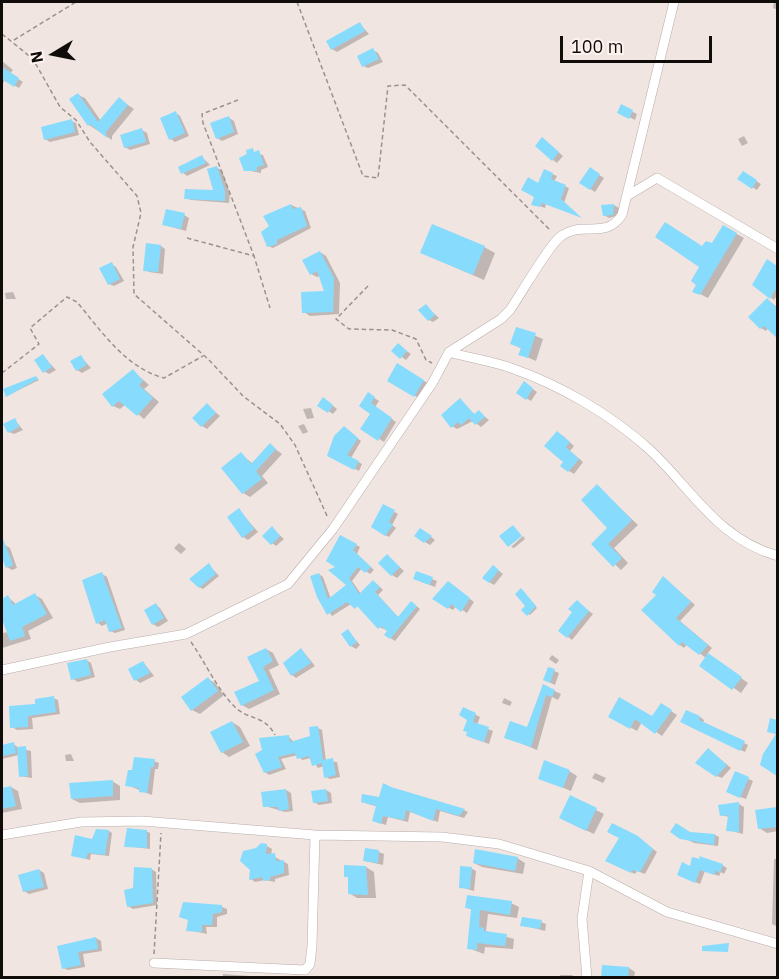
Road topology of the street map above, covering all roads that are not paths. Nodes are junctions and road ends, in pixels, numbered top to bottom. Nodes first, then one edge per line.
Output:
1 (674, 2) edge
2 (627, 196) junction
3 (777, 249) edge
4 (448, 352) junction
5 (777, 556) edge
6 (2, 670) edge
7 (2, 835) edge
8 (315, 835) junction
9 (588, 871) junction
10 (777, 944) edge
11 (154, 963) road end
12 (587, 978) edge

1 - 2 street
2 - 3 street
2 - 4 street
4 - 5 street
4 - 6 street
7 - 8 street
8 - 9 street
8 - 11 street
9 - 10 street
9 - 12 street

